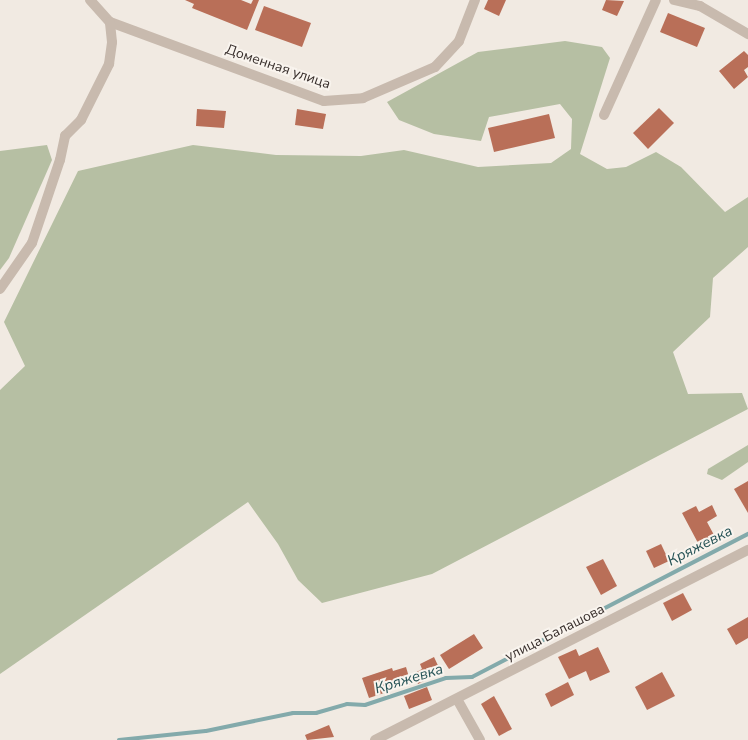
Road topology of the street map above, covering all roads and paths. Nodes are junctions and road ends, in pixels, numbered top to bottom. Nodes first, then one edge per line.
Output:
1 (90, 0) edge
2 (475, 0) edge
3 (656, 0) edge
4 (674, 0) edge
5 (110, 22) junction
6 (748, 34) edge
7 (604, 115) dead end
8 (0, 289) edge
9 (747, 554) edge
10 (457, 699) junction
11 (375, 740) edge
12 (480, 740) edge

1 - 5 street, Доменная улица
2 - 5 street, Доменная улица
3 - 7 street
4 - 6 street
5 - 8 street
9 - 10 street, улица Балашова
10 - 11 street, улица Балашова
10 - 12 street

